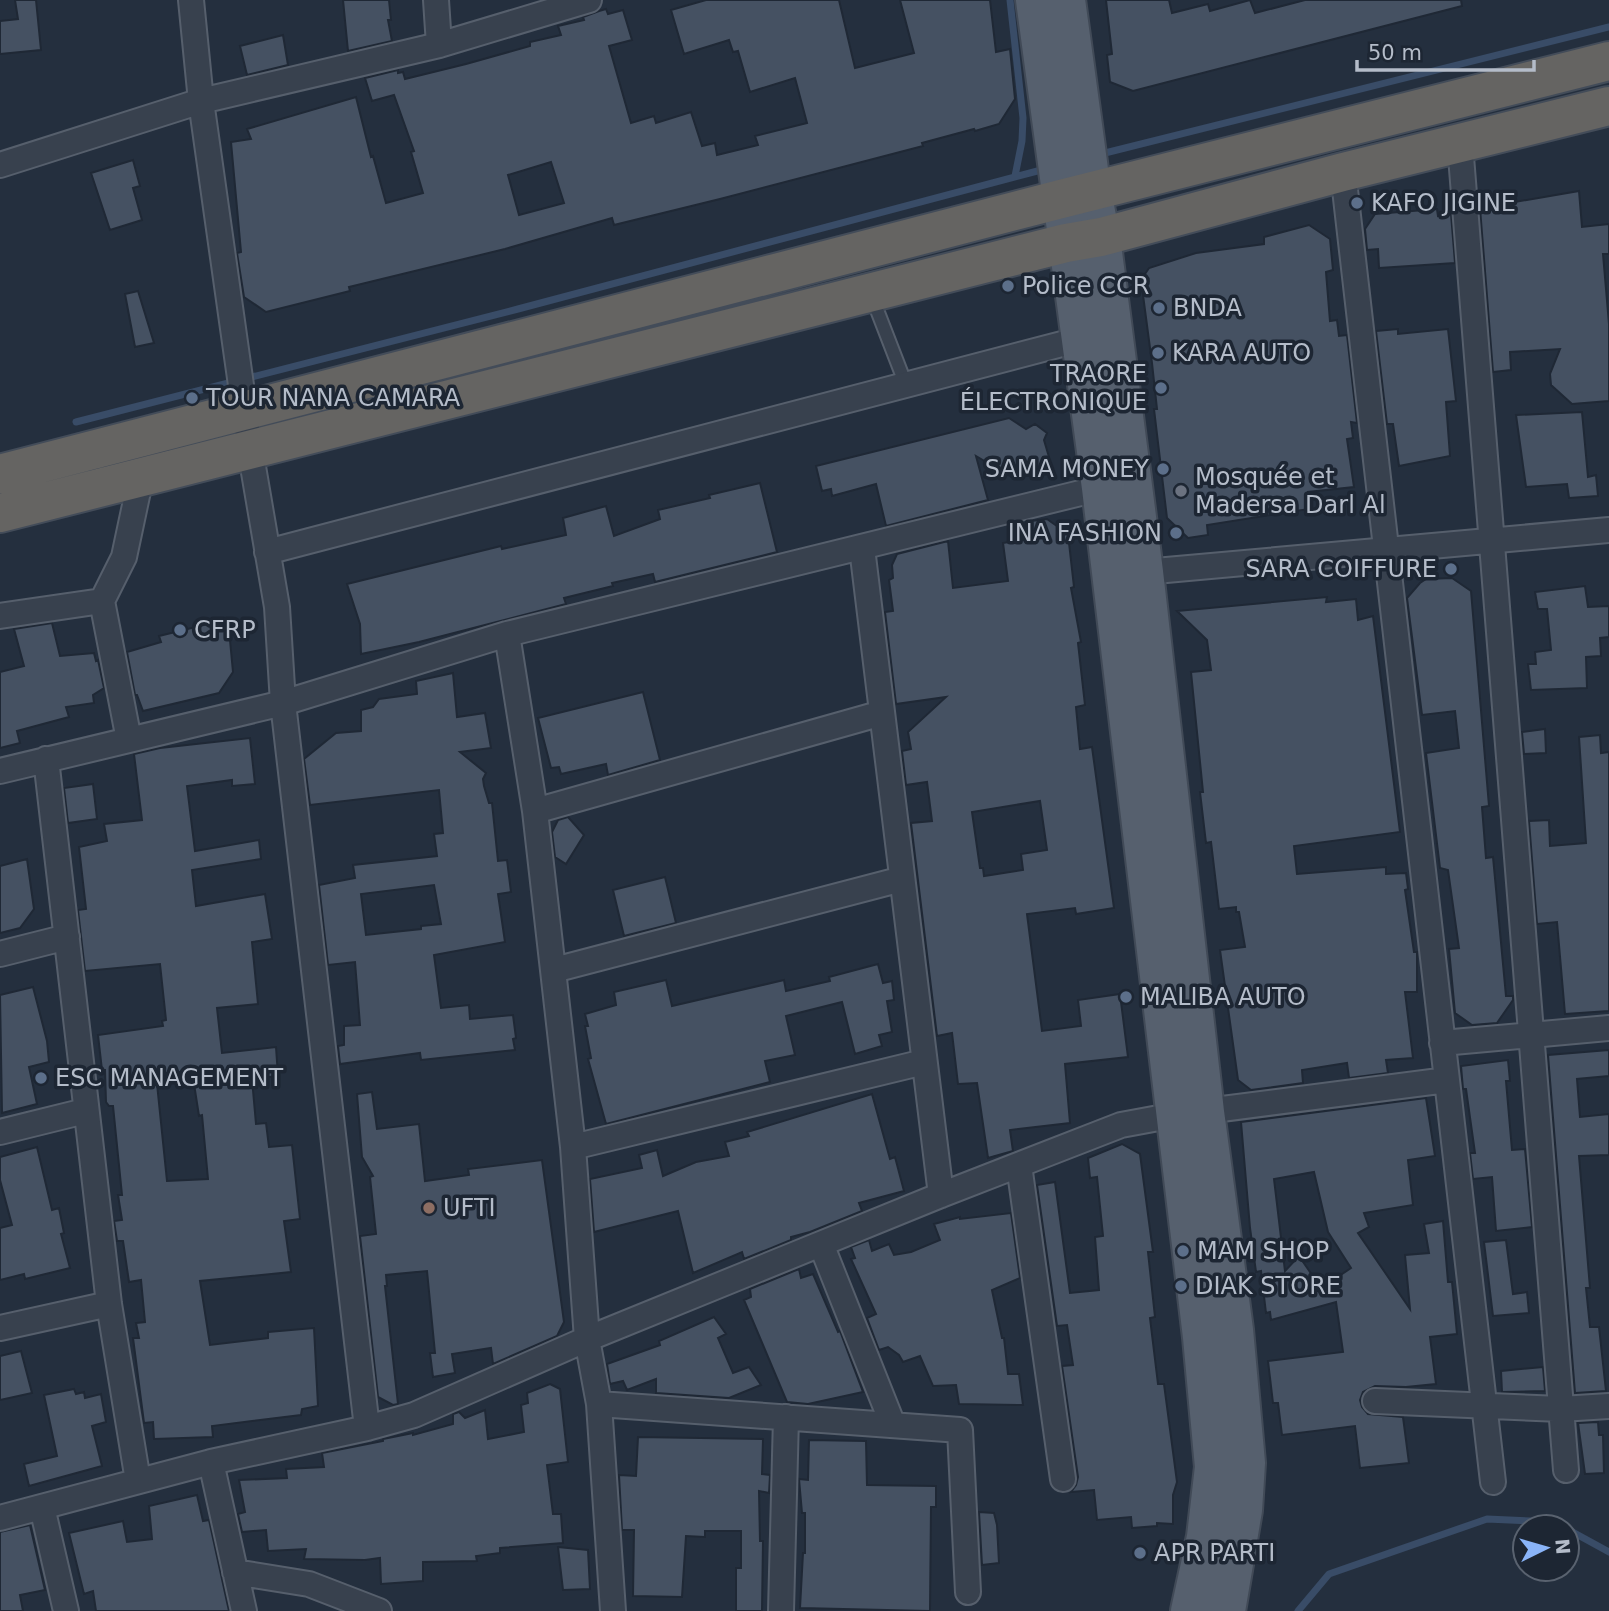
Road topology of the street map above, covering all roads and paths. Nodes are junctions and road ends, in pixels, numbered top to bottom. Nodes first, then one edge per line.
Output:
1 (191, 0) edge
2 (436, 0) edge
3 (589, 0) edge
4 (1035, 0) edge
5 (1066, 0) edge
6 (439, 45) junction
7 (1609, 61) edge
8 (201, 101) junction
9 (1609, 106) edge
10 (1460, 144) junction
11 (0, 165) edge
12 (1343, 172) junction
13 (1076, 196) junction
14 (1084, 240) junction
15 (870, 293) junction
16 (1081, 339) junction
17 (906, 385) junction
18 (246, 411) junction
19 (250, 449) junction
20 (0, 474) edge
21 (141, 477) junction
22 (1101, 488) junction
23 (0, 513) edge
24 (1609, 530) edge
25 (1492, 541) junction
26 (862, 548) junction
27 (1386, 550) junction
28 (267, 552) junction
29 (1144, 572) junction
30 (102, 600) junction
31 (0, 616) edge
32 (507, 634) junction
33 (283, 703) junction
34 (882, 713) junction
35 (129, 740) junction
36 (47, 759) junction
37 (0, 771) edge
38 (535, 811) junction
39 (902, 878) junction
40 (67, 937) junction
41 (0, 954) edge
42 (554, 970) junction
43 (1609, 1028) edge
44 (1531, 1035) junction
45 (1442, 1043) junction
46 (924, 1062) junction
47 (1447, 1080) junction
48 (85, 1111) junction
49 (1190, 1114) junction
50 (0, 1132) edge
51 (573, 1147) junction
52 (1019, 1165) junction
53 (941, 1195) junction
54 (821, 1244) junction
55 (109, 1304) junction
56 (0, 1328) edge
57 (587, 1339) junction
58 (1375, 1401) dead end
59 (600, 1404) junction
60 (1609, 1406) edge
61 (1484, 1407) junction
62 (1561, 1409) junction
63 (786, 1418) junction
64 (893, 1425) junction
65 (367, 1428) junction
66 (211, 1462) junction
67 (1566, 1469) dead end
68 (1063, 1479) dead end
69 (138, 1481) junction
70 (1493, 1482) dead end
71 (42, 1507) junction
72 (0, 1518) edge
73 (235, 1572) junction
74 (968, 1592) dead end
75 (66, 1611) edge
76 (244, 1611) edge
77 (379, 1611) edge
78 (613, 1611) edge
79 (781, 1611) edge
80 (1189, 1611) edge
81 (1226, 1611) edge

1 - 8 street
2 - 6 street
3 - 6 street
4 - 13 main road
5 - 13 main road
6 - 8 street
7 - 13 highway
8 - 11 street
8 - 18 street
9 - 10 highway
10 - 12 highway
10 - 25 street
12 - 14 highway
12 - 27 street
13 - 14 main road
13 - 18 highway
14 - 15 highway
14 - 16 main road
14 - 29 main road
15 - 17 lane
15 - 19 highway
16 - 17 street
16 - 22 main road
17 - 28 street
18 - 19 street
18 - 20 highway
19 - 21 highway
19 - 28 street
21 - 23 highway
21 - 30 street
22 - 26 street
22 - 49 main road
24 - 25 street
25 - 27 street
25 - 44 street
26 - 32 street
26 - 34 street
27 - 29 street
27 - 45 street
28 - 33 street
29 - 49 main road
30 - 31 street
30 - 35 street
32 - 33 street
32 - 38 street
33 - 35 street
33 - 65 street
34 - 38 street
34 - 39 street
35 - 36 street
36 - 37 street
36 - 40 street
38 - 42 street
39 - 42 street
39 - 46 street
40 - 41 street
40 - 48 street
42 - 51 street
43 - 44 street
44 - 45 street
44 - 62 street
45 - 47 street
46 - 51 street
46 - 53 street
47 - 49 street
47 - 61 street
48 - 50 street
48 - 55 street
49 - 52 street
49 - 80 main road
49 - 81 main road
51 - 57 street
52 - 53 street
52 - 68 street
53 - 54 street
54 - 57 street
54 - 64 street
55 - 56 street
55 - 69 street
57 - 59 street
57 - 65 street
58 - 61 street
59 - 63 street
59 - 78 street
60 - 62 street
61 - 62 street
61 - 70 street
62 - 67 street
63 - 64 street
63 - 79 street
64 - 74 street
65 - 66 street
66 - 69 street
66 - 73 street
69 - 71 street
71 - 72 street
71 - 75 street
73 - 76 street
73 - 77 street

